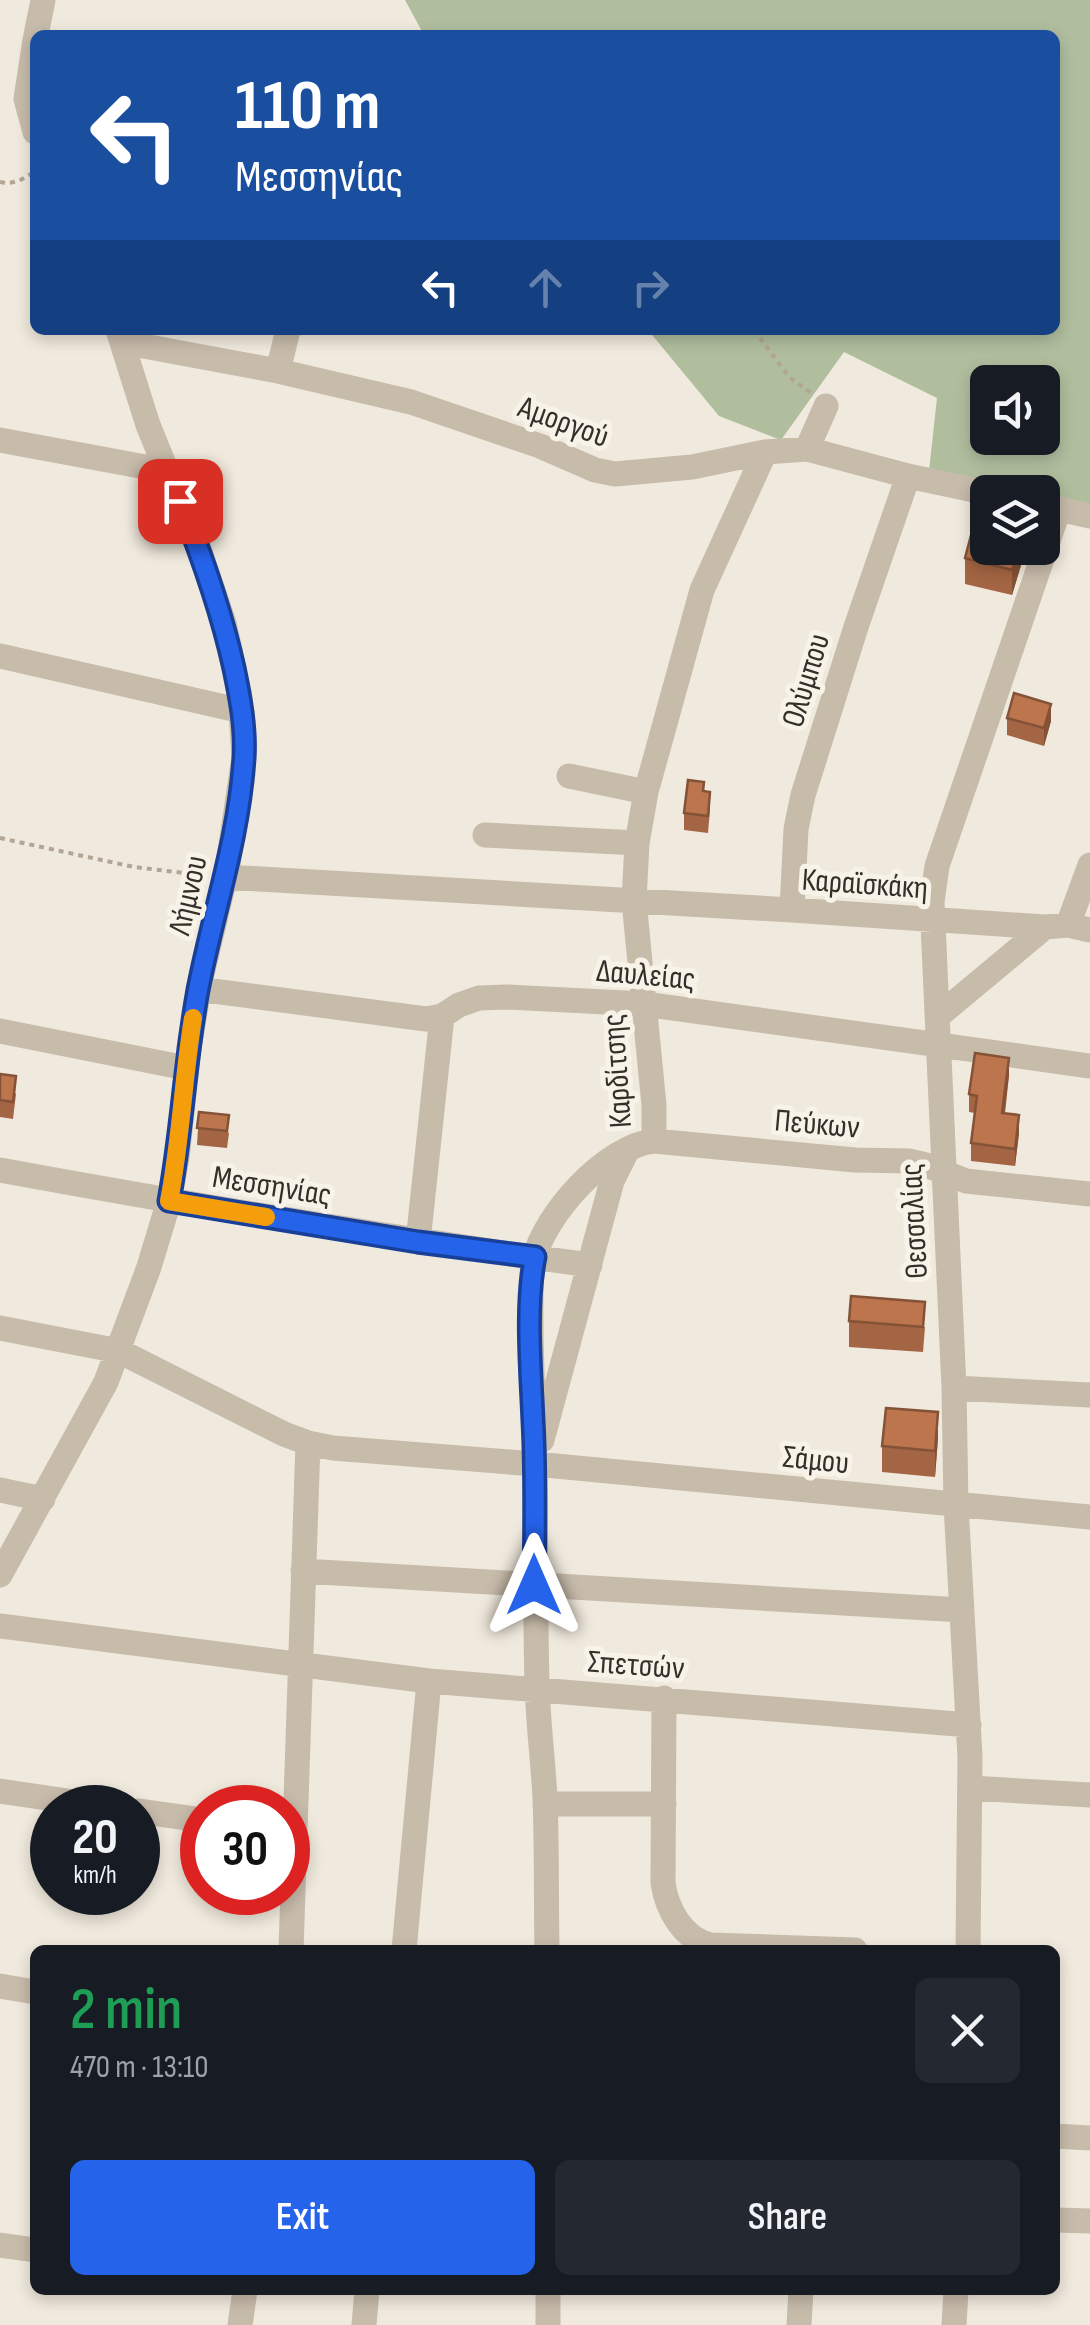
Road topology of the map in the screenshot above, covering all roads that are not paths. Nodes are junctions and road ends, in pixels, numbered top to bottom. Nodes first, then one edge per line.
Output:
1 (44, 0) edge
2 (38, 30) edge
3 (30, 72) edge
4 (30, 104) edge
5 (287, 335) edge
6 (120, 336) edge
7 (278, 371) junction
8 (826, 406) dead end
9 (0, 440) edge
10 (807, 449) junction
11 (764, 452) junction
12 (167, 471) junction
13 (908, 476) junction
14 (970, 489) edge
15 (1060, 509) edge
16 (1090, 516) edge
17 (1032, 565) edge
18 (0, 656) edge
19 (242, 711) junction
20 (569, 776) dead end
21 (646, 792) junction
22 (485, 836) dead end
23 (637, 843) junction
24 (1090, 865) edge
25 (226, 877) junction
26 (634, 901) junction
27 (792, 910) junction
28 (933, 921) junction
29 (1067, 928) edge
30 (198, 990) junction
31 (644, 1004) junction
32 (442, 1016) junction
33 (936, 1017) junction
34 (0, 1031) edge
35 (938, 1044) junction
36 (1090, 1066) edge
37 (186, 1068) junction
38 (654, 1142) junction
39 (628, 1150) junction
40 (0, 1170) edge
41 (943, 1173) junction
42 (1090, 1194) edge
43 (169, 1201) junction
44 (418, 1242) junction
45 (535, 1257) junction
46 (590, 1264) junction
47 (0, 1328) edge
48 (119, 1351) junction
49 (954, 1388) junction
50 (1090, 1395) edge
51 (308, 1443) junction
52 (535, 1464) junction
53 (0, 1490) edge
54 (43, 1499) junction
55 (956, 1506) junction
56 (1090, 1517) edge
57 (303, 1571) junction
58 (0, 1575) edge
59 (534, 1585) junction
60 (962, 1610) junction
61 (0, 1626) edge
62 (300, 1665) junction
63 (429, 1681) junction
64 (537, 1690) junction
65 (664, 1698) junction
66 (969, 1724) junction
67 (294, 1785) edge
68 (971, 1788) junction
69 (0, 1791) edge
70 (30, 1795) edge
71 (1090, 1796) edge
72 (545, 1804) junction
73 (664, 1804) junction
74 (291, 1915) edge
75 (290, 1945) edge
76 (404, 1945) edge
77 (547, 1945) edge
78 (735, 1945) edge
79 (968, 1945) edge
80 (0, 1986) edge
81 (30, 1991) edge
82 (1060, 2136) edge
83 (1090, 2138) edge
84 (1060, 2220) edge
85 (1090, 2221) edge
86 (0, 2244) edge
87 (30, 2249) edge
88 (244, 2295) edge
89 (366, 2295) edge
90 (548, 2295) edge
91 (800, 2295) edge
92 (956, 2295) edge
93 (240, 2325) edge
94 (364, 2325) edge
95 (548, 2325) edge
96 (799, 2325) edge
97 (954, 2325) edge

1 - 2 street
3 - 4 street
5 - 7 street
6 - 7 street, Αμοργού
6 - 12 street, Λήμνου
7 - 11 street, Αμοργού
8 - 10 street
9 - 12 street
10 - 11 street, Αμοργού
10 - 13 street, Αμοργού
11 - 21 street, Καρδίτσης
12 - 19 street, Λήμνου
13 - 14 street, Αμοργού
13 - 27 street, Ολύμπου
15 - 16 street
17 - 28 street, Θεσσαλίας
18 - 19 street
19 - 25 street, Λήμνου
20 - 21 street
21 - 23 street, Καρδίτσης
22 - 23 street
23 - 26 street, Καρδίτσης
24 - 29 street
25 - 26 street, Καραϊσκάκη
25 - 30 street, Λήμνου
26 - 27 street, Καραϊσκάκη
26 - 31 street, Καρδίτσης
27 - 28 street, Καραϊσκάκη
28 - 29 street, Καραϊσκάκη
28 - 33 street, Θεσσαλίας
29 - 33 street
30 - 32 street, Δαυλείας
30 - 37 street, Λήμνου
31 - 32 street, Δαυλείας
31 - 35 street, Δαυλείας
31 - 38 street, Καρδίτσης
32 - 44 street
33 - 35 street, Θεσσαλίας
34 - 37 street
35 - 36 street, Δαυλείας
35 - 41 street, Θεσσαλίας
37 - 43 street, Λήμνου
38 - 39 street, Καρδίτσης
38 - 41 street, Πεύκων
39 - 45 street, Καρδίτσης
39 - 46 street
40 - 43 street, Μεσσηνίας
41 - 42 street, Πεύκων
41 - 49 street, Θεσσαλίας
43 - 44 street, Μεσσηνίας
43 - 48 street, Λήμνου
44 - 45 street, Μεσσηνίας
45 - 46 street, Μεσσηνίας
45 - 52 street, Καρδίτσης
46 - 52 street
47 - 48 street, Σάμου
48 - 51 street, Σάμου
48 - 54 street, Λήμνου
49 - 50 street
49 - 55 street, Θεσσαλίας
51 - 52 street, Σάμου
51 - 57 street
52 - 55 street, Σάμου
52 - 59 street, Καρδίτσης
53 - 54 street
54 - 58 street, Λήμνου
55 - 56 street, Σάμου
55 - 60 street, Θεσσαλίας
57 - 59 street
57 - 62 street
59 - 60 street
59 - 64 street, Καρδίτσης
60 - 66 street, Θεσσαλίας
61 - 62 street, Σπετσών
62 - 63 street, Σπετσών
62 - 67 street
63 - 64 street, Σπετσών
63 - 76 street
64 - 65 street, Σπετσών
64 - 72 street, Καρδίτσης
65 - 66 street, Σπετσών
65 - 73 street
66 - 68 street, Θεσσαλίας
68 - 71 street
68 - 79 street, Θεσσαλίας
69 - 70 street
72 - 73 street
72 - 77 street, Καρδίτσης
73 - 78 street
74 - 75 street
80 - 81 street
82 - 83 street
84 - 85 street
86 - 87 street
88 - 93 street
89 - 94 street
90 - 95 street
91 - 96 street
92 - 97 street

